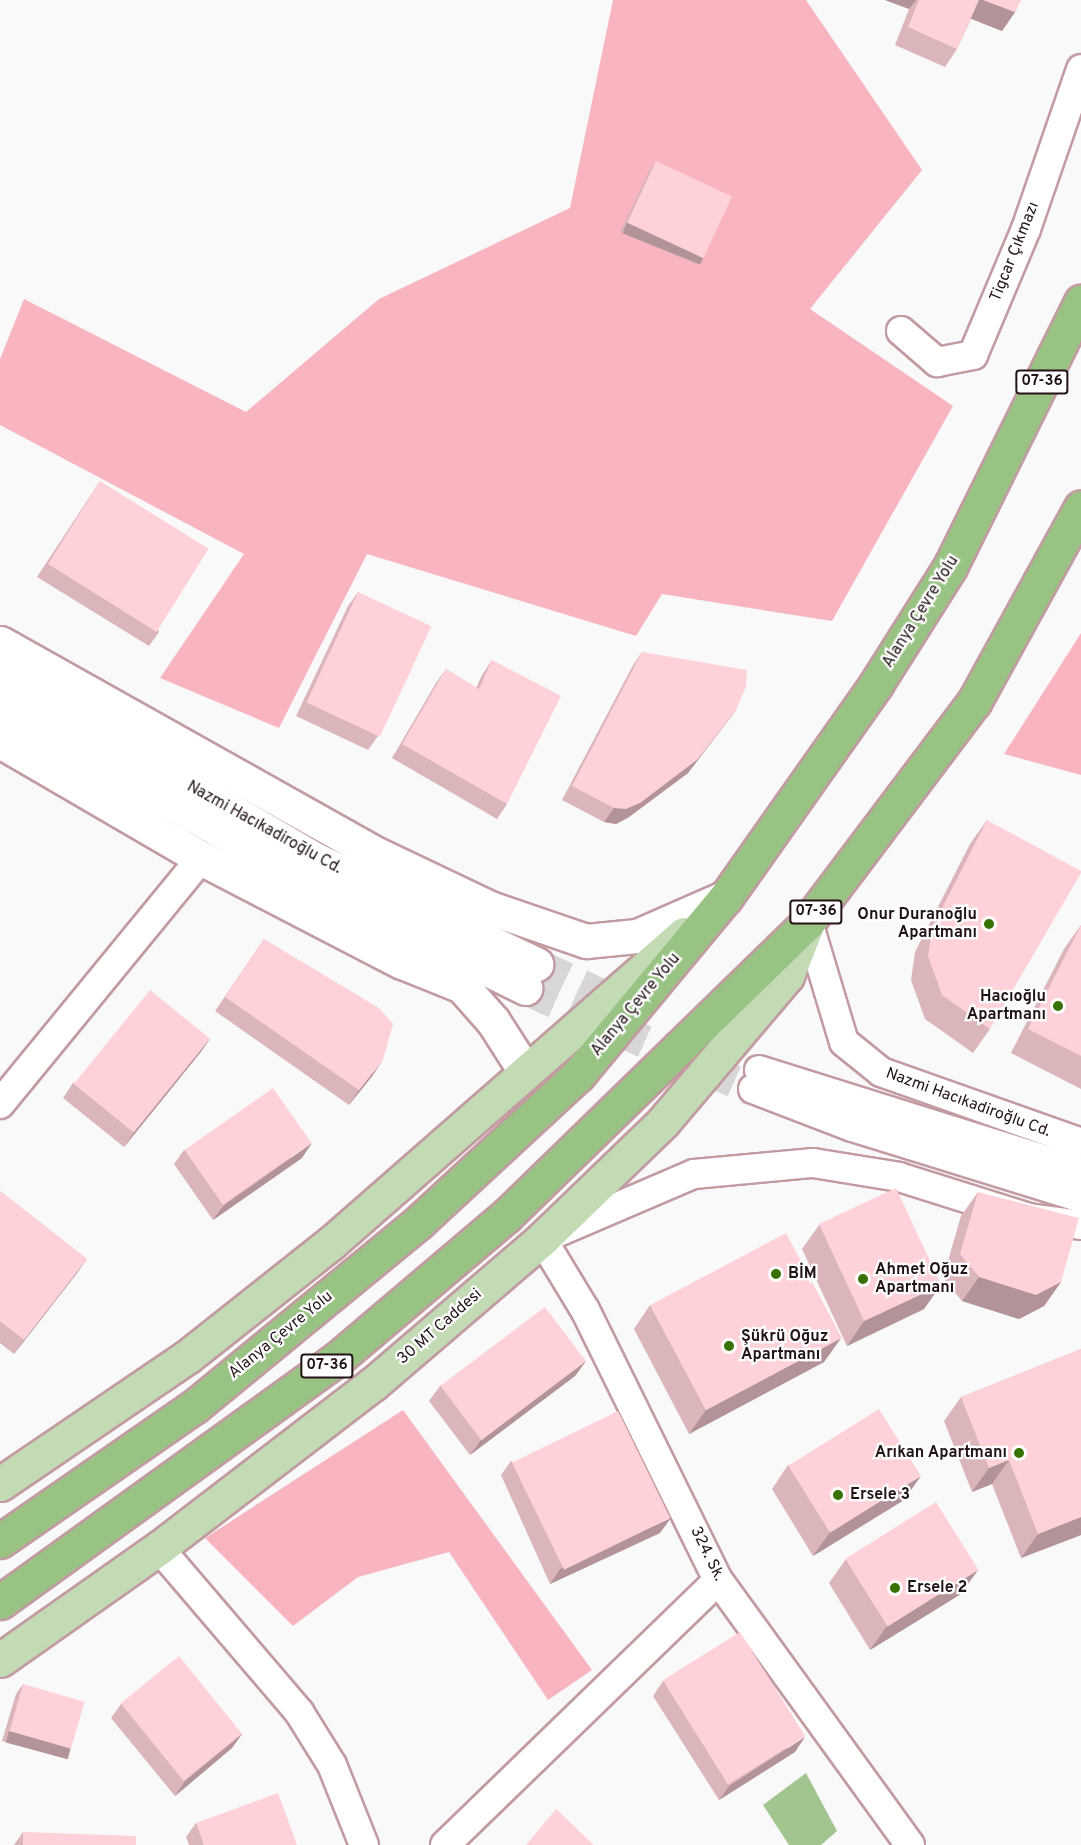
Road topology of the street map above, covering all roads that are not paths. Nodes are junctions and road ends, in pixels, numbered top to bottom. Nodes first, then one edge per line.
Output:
1 (1081, 69) edge
2 (1081, 302) edge
3 (901, 331) dead end
4 (1081, 507) edge
5 (0, 643) edge
6 (0, 676) edge
7 (0, 706) edge
8 (0, 741) edge
9 (201, 858) junction
10 (726, 897) junction
11 (808, 922) junction
12 (525, 1071) junction
13 (0, 1104) edge
14 (1081, 1143) edge
15 (1081, 1171) edge
16 (1081, 1198) edge
17 (1081, 1225) edge
18 (542, 1239) junction
19 (0, 1484) edge
20 (0, 1541) edge
21 (159, 1548) junction
22 (718, 1580) junction
23 (0, 1602) edge
24 (0, 1660) edge
25 (363, 1845) edge
26 (445, 1845) edge
27 (910, 1845) edge

1 - 3 street, Tigcar Çıkmazı
2 - 10 highway, Alanya Çevre Yolu / 07-36
4 - 11 highway, 07-36
5 - 10 street
6 - 7 street, Nazmi Hacıkadiroğlu Cd.
8 - 9 street
9 - 12 street
9 - 13 street
10 - 12 main road
10 - 20 highway, Alanya Çevre Yolu
11 - 14 street, Nazmi Hacıkadiroğlu Cd.
11 - 18 main road, 30 MT Caddesi
11 - 23 highway, 07-36
12 - 19 main road
15 - 16 street, Nazmi Hacıkadiroğlu Cd.
17 - 18 street
18 - 21 main road, 30 MT Caddesi
18 - 22 street, 324. Sk.
21 - 24 main road, 30 MT Caddesi
21 - 25 street
22 - 26 street
22 - 27 street, 324. Sk.

